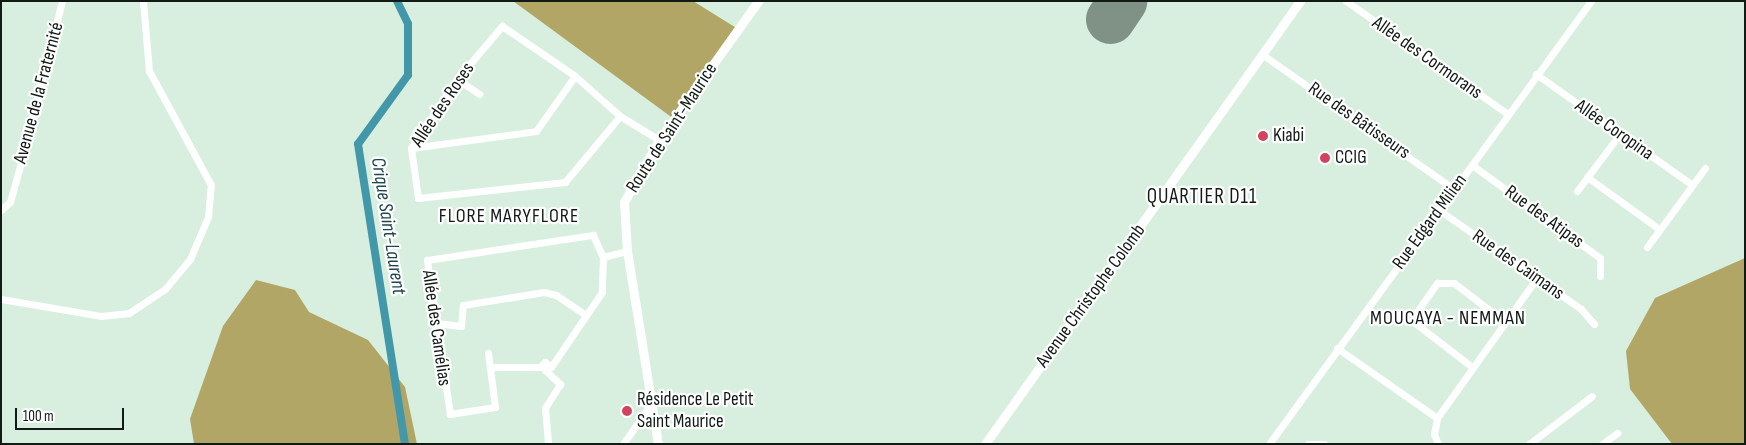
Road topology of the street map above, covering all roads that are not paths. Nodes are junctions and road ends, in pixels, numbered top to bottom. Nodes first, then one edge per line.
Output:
1 (62, 1) edge
2 (143, 1) edge
3 (758, 1) edge
4 (1300, 1) edge
5 (1346, 1) edge
6 (1591, 1) edge
7 (1263, 55) junction
8 (1536, 74) junction
9 (575, 76) junction
10 (458, 79) junction
11 (479, 94) dead end
12 (1508, 114) junction
13 (620, 116) junction
14 (1620, 135) junction
15 (660, 140) junction
16 (411, 148) junction
17 (1472, 165) junction
18 (1704, 168) dead end
19 (1587, 177) junction
20 (1692, 185) junction
21 (1454, 189) junction
22 (1577, 192) dead end
23 (2, 210) edge
24 (1439, 210) junction
25 (1659, 229) junction
26 (1647, 247) dead end
27 (627, 251) junction
28 (603, 257) junction
29 (1600, 276) dead end
30 (1536, 279) junction
31 (1, 299) edge
32 (586, 316) junction
33 (1505, 322) junction
34 (436, 323) junction
35 (1594, 324) dead end
36 (1337, 348) junction
37 (488, 353) dead end
38 (545, 362) junction
39 (490, 367) junction
40 (1472, 367) junction
41 (1592, 396) dead end
42 (651, 404) junction
43 (1438, 418) junction
44 (1617, 433) dead end
45 (548, 444) edge
46 (623, 444) edge
47 (658, 444) edge
48 (985, 444) edge
49 (1269, 444) edge
50 (1308, 444) edge
51 (1324, 444) edge
52 (1438, 444) edge
53 (1529, 444) edge
54 (1602, 444) edge

1 - 23 street, Avenue de la Fraternité
2 - 31 street
3 - 15 street, Route de Saint-Maurice
4 - 7 street, Avenue Christophe Colomb
5 - 12 street, Allée des Cormorans
6 - 8 street, Rue Edgard Milien
7 - 21 street, Rue des Bâtisseurs
7 - 48 street, Avenue Christophe Colomb
8 - 12 street, Rue Edgard Milien
8 - 14 street, Allée Coropina
9 - 10 street, Allée des Roses
9 - 13 street, Allée des Roses
9 - 16 street
10 - 11 street
10 - 16 street, Allée des Roses
12 - 17 street, Rue Edgard Milien
13 - 15 street, Allée des Roses
13 - 16 street, Allée des Roses
14 - 19 street
14 - 20 street, Allée Coropina
15 - 27 street, Route de Saint-Maurice
17 - 21 street, Rue Edgard Milien
17 - 29 street, Rue des Atipas
18 - 20 street
19 - 22 street
19 - 25 street
20 - 25 street
21 - 24 street, Rue Edgard Milien
24 - 30 street, Rue des Caïmans
24 - 36 street, Rue Edgard Milien
25 - 26 street
27 - 28 street
27 - 42 street, Route de Saint-Maurice
28 - 32 street
28 - 34 street, Allée des Camélias
30 - 33 street
30 - 35 street, Rue des Caïmans
32 - 34 street
32 - 38 street
33 - 40 street
33 - 40 street
34 - 39 street, Allée des Camélias
36 - 43 street
36 - 49 street, Rue Edgard Milien
37 - 39 street
38 - 39 street
38 - 45 street
40 - 43 street
41 - 53 street
42 - 46 street
42 - 47 street, Route de Saint-Maurice
43 - 52 street
44 - 54 street
50 - 51 street

